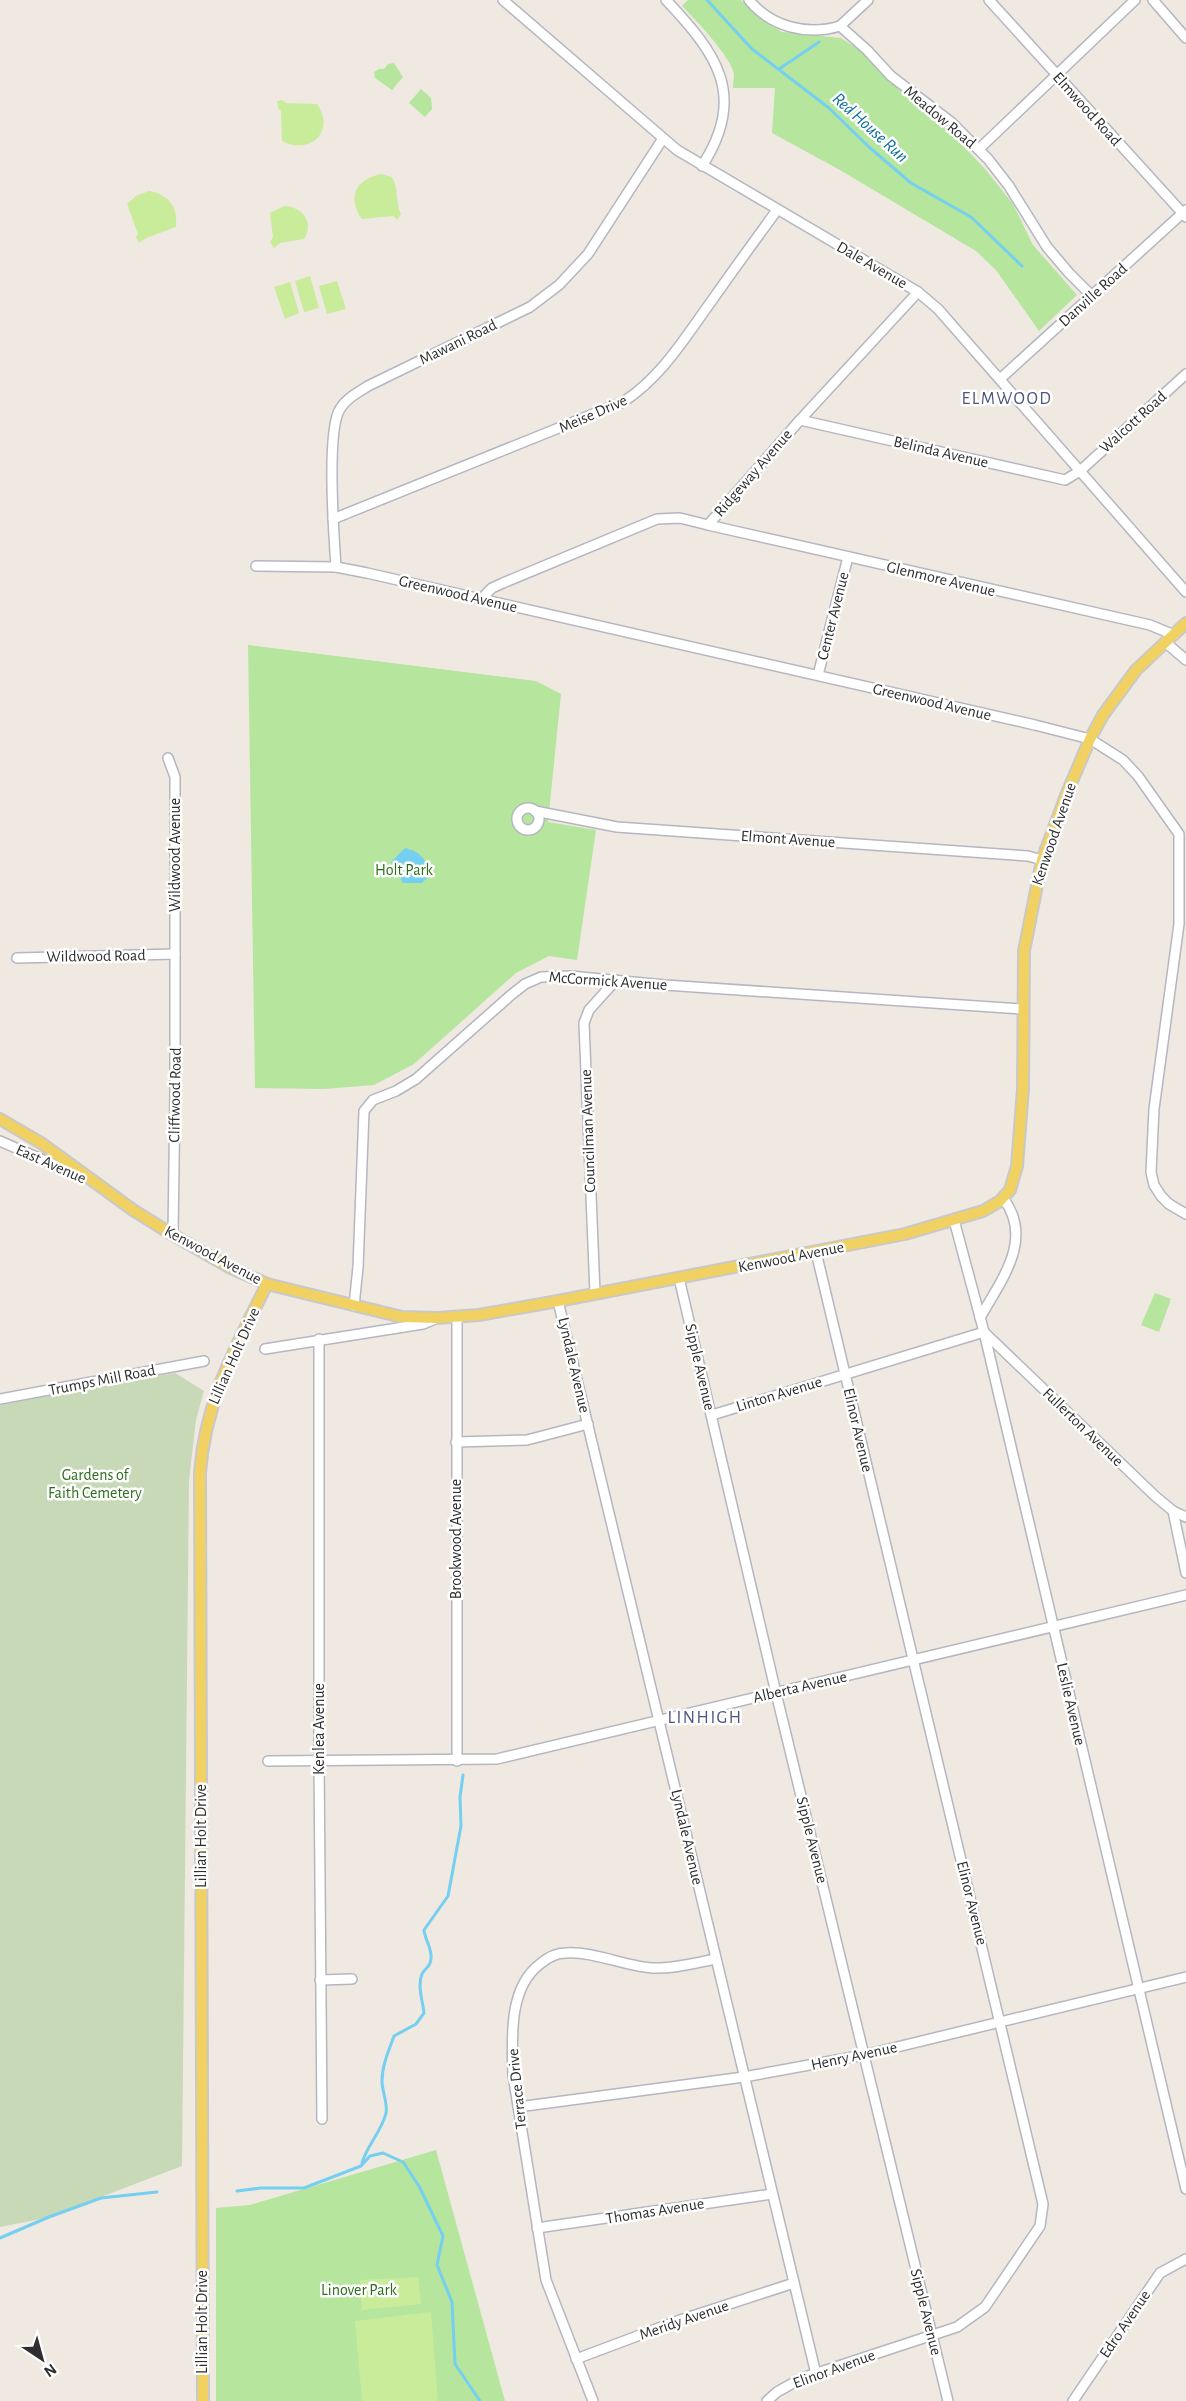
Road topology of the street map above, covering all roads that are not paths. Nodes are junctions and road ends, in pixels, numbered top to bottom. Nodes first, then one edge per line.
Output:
1 (503, 0) edge
2 (666, 0) edge
3 (681, 0) edge
4 (749, 0) edge
5 (868, 0) edge
6 (988, 0) edge
7 (1136, 0) edge
8 (1153, 0) edge
9 (673, 8) junction
10 (840, 26) junction
11 (1186, 38) edge
12 (1057, 76) junction
13 (662, 140) junction
14 (979, 149) junction
15 (702, 166) junction
16 (777, 210) junction
17 (1185, 213) edge
18 (918, 292) junction
19 (1092, 296) junction
20 (1186, 374) edge
21 (1000, 379) junction
22 (800, 420) junction
23 (1080, 471) junction
24 (333, 519) junction
25 (708, 525) junction
26 (848, 557) junction
27 (256, 566) dead end
28 (336, 567) junction
29 (1186, 592) edge
30 (481, 599) junction
31 (1186, 623) edge
32 (1170, 638) junction
33 (1186, 660) edge
34 (818, 675) junction
35 (1089, 739) junction
36 (168, 758) dead end
37 (535, 811) dead end
38 (1182, 837) edge
39 (1042, 860) junction
40 (175, 954) junction
41 (17, 957) dead end
42 (616, 980) junction
43 (1023, 1009) junction
44 (0, 1119) edge
45 (0, 1141) edge
46 (102, 1188) junction
47 (1003, 1198) junction
48 (1186, 1214) edge
49 (954, 1220) junction
50 (172, 1235) junction
51 (816, 1252) junction
52 (679, 1278) junction
53 (267, 1284) junction
54 (595, 1293) junction
55 (558, 1301) junction
56 (354, 1306) junction
57 (457, 1317) junction
58 (437, 1318) junction
59 (980, 1318) junction
60 (984, 1332) junction
61 (319, 1340) junction
62 (265, 1349) dead end
63 (204, 1360) dead end
64 (845, 1374) junction
65 (0, 1399) edge
66 (712, 1415) junction
67 (588, 1424) junction
68 (456, 1442) junction
69 (1173, 1511) junction
70 (1186, 1517) edge
71 (1186, 1573) edge
72 (1186, 1595) edge
73 (1053, 1627) junction
74 (912, 1660) junction
75 (776, 1693) junction
76 (659, 1721) junction
77 (268, 1761) dead end
78 (319, 1761) junction
79 (457, 1761) junction
80 (716, 1959) junction
81 (1186, 1977) edge
82 (352, 1979) dead end
83 (321, 1980) junction
84 (1139, 1989) junction
85 (1000, 2022) junction
86 (864, 2055) junction
87 (744, 2077) junction
88 (518, 2107) junction
89 (322, 2119) dead end
90 (1186, 2189) edge
91 (772, 2194) junction
92 (537, 2228) junction
93 (1186, 2259) edge
94 (794, 2283) junction
95 (931, 2335) junction
96 (576, 2359) junction
97 (816, 2374) junction
98 (203, 2401) edge
99 (593, 2401) edge
100 (767, 2401) edge
101 (948, 2401) edge
102 (1073, 2401) edge

1 - 13 street, Dale Avenue
2 - 9 street
3 - 9 street
4 - 10 street
5 - 10 street
6 - 12 street, Elmwood Road
7 - 12 street
8 - 11 street
9 - 15 street
10 - 14 street, Meadow Road
12 - 14 street
12 - 17 street, Elmwood Road
13 - 15 street, Dale Avenue
13 - 24 street, Mawani Road
14 - 19 street, Meadow Road
15 - 16 street, Dale Avenue
16 - 18 street, Dale Avenue
16 - 24 street, Meise Drive
17 - 19 street, Danville Road
18 - 21 street, Dale Avenue
18 - 22 street, Ridgeway Avenue
19 - 21 street, Danville Road
20 - 23 street, Walcott Road
21 - 23 street, Dale Avenue
22 - 23 street, Belinda Avenue
22 - 25 street, Ridgeway Avenue
23 - 29 street, Dale Avenue
24 - 28 street, Mawani Road
25 - 26 street, Glenmore Avenue
25 - 30 street, Ridgeway Avenue
26 - 32 street, Glenmore Avenue
26 - 34 street, Center Avenue
27 - 28 street, Greenwood Avenue
28 - 30 street, Greenwood Avenue
30 - 34 street, Greenwood Avenue
31 - 32 main road, Kenwood Avenue
32 - 33 street
32 - 35 main road, Kenwood Avenue
34 - 35 street, Greenwood Avenue
35 - 38 street, Greenwood Avenue
35 - 39 main road, Kenwood Avenue
36 - 40 street, Wildwood Avenue
37 - 39 street, Elmont Avenue
38 - 48 street, Greenwood Avenue
39 - 43 main road, Kenwood Avenue
40 - 41 street, Wildwood Road
40 - 50 street, Cliffwood Road
42 - 43 street, McCormick Avenue
42 - 54 street, Councilman Avenue
42 - 56 street, McCormick Avenue
43 - 47 main road, Kenwood Avenue
44 - 46 main road, Kenwood Avenue
45 - 46 street, East Avenue
46 - 50 main road, Kenwood Avenue
47 - 49 main road, Kenwood Avenue
47 - 59 street
49 - 51 main road, Kenwood Avenue
49 - 59 street, Leslie Avenue
50 - 53 main road, Kenwood Avenue
51 - 52 main road, Kenwood Avenue
51 - 64 street, Elinor Avenue
52 - 54 main road, Kenwood Avenue
52 - 66 street, Sipple Avenue
53 - 56 main road, Kenwood Avenue
53 - 98 main road, Lillian Holt Drive
54 - 55 main road, Kenwood Avenue
55 - 57 main road, Kenwood Avenue
55 - 67 street, Lyndale Avenue
56 - 58 main road, Kenwood Avenue
57 - 58 main road, Kenwood Avenue
57 - 68 street, Brookwood Avenue
58 - 61 street
59 - 60 street, Leslie Avenue
60 - 64 street, Linton Avenue
60 - 69 street, Fullerton Avenue
60 - 73 street, Leslie Avenue
61 - 62 street
61 - 78 street, Kenlea Avenue
63 - 65 street, Trumps Mill Road
64 - 66 street, Linton Avenue
64 - 74 street, Elinor Avenue
66 - 75 street, Sipple Avenue
67 - 68 street
67 - 76 street, Lyndale Avenue
68 - 79 street, Brookwood Avenue
69 - 70 street, Fullerton Avenue
69 - 71 street
72 - 73 street, Alberta Avenue
73 - 74 street, Alberta Avenue
73 - 84 street, Leslie Avenue
74 - 75 street, Alberta Avenue
74 - 85 street, Elinor Avenue
75 - 76 street, Alberta Avenue
75 - 86 street, Sipple Avenue
76 - 79 street, Alberta Avenue
76 - 80 street, Lyndale Avenue
77 - 78 street, Alberta Avenue
78 - 79 street, Alberta Avenue
78 - 83 street, Kenlea Avenue
80 - 87 street, Lyndale Avenue
80 - 88 street, Terrace Drive
81 - 84 street, Henry Avenue
82 - 83 street
83 - 89 street, Kenlea Avenue
84 - 85 street, Henry Avenue
84 - 90 street, Leslie Avenue
85 - 86 street, Henry Avenue
85 - 95 street, Elinor Avenue
86 - 87 street, Henry Avenue
86 - 95 street, Sipple Avenue
87 - 88 street, Henry Avenue
87 - 91 street, Lyndale Avenue
88 - 92 street, Terrace Drive
91 - 92 street, Thomas Avenue
91 - 94 street, Lyndale Avenue
92 - 96 street, Terrace Drive
93 - 102 street, Edro Avenue
94 - 96 street, Meridy Avenue
94 - 97 street, Lyndale Avenue
95 - 97 street, Elinor Avenue
95 - 101 street, Sipple Avenue
96 - 99 street
97 - 100 street, Elinor Avenue

